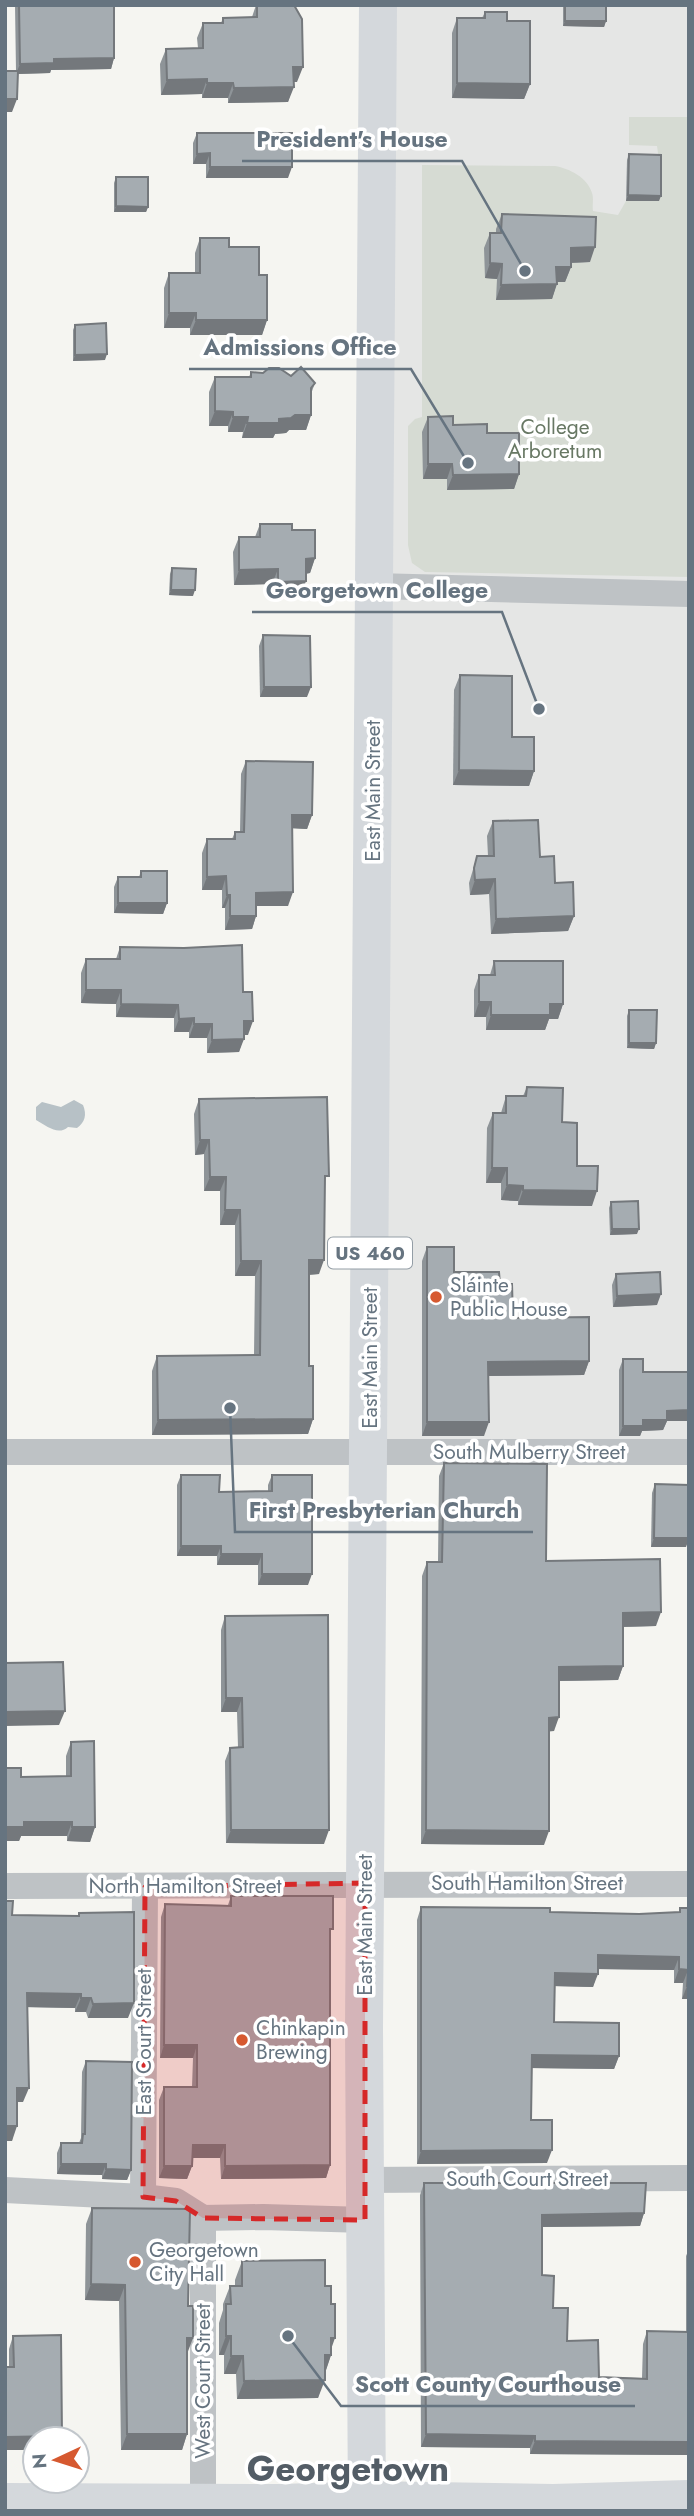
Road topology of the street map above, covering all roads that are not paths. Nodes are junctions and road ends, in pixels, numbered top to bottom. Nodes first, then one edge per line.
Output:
1 (378, 5) edge
2 (374, 586) junction
3 (689, 594) edge
4 (5, 1452) edge
5 (689, 1452) edge
6 (370, 1453) junction
7 (365, 1883) junction
8 (689, 1884) edge
9 (5, 1886) edge
10 (145, 1887) junction
11 (689, 2178) edge
12 (365, 2180) junction
13 (5, 2190) edge
14 (143, 2197) junction
15 (203, 2218) junction
16 (365, 2220) junction
17 (689, 2499) edge
18 (5, 2502) edge
19 (203, 2502) junction
20 (367, 2505) edge

1 - 2 main road, East Main Street / US 460
2 - 3 street
2 - 6 main road, East Main Street / US 460
4 - 6 street, South Mulberry Street
5 - 6 street, South Mulberry Street
6 - 7 main road, East Main Street / US 460
7 - 8 street, South Hamilton Street
7 - 10 street, North Hamilton Street
7 - 12 main road, East Main Street / US 460
9 - 10 street, North Hamilton Street
10 - 14 street, East Court Street
11 - 12 street, South Court Street
12 - 16 main road, East Main Street / US 460
13 - 14 street
14 - 15 street
15 - 16 street
15 - 19 street, West Court Street
16 - 20 main road, East Main Street / US 460
17 - 20 main road
18 - 19 main road
19 - 20 main road

